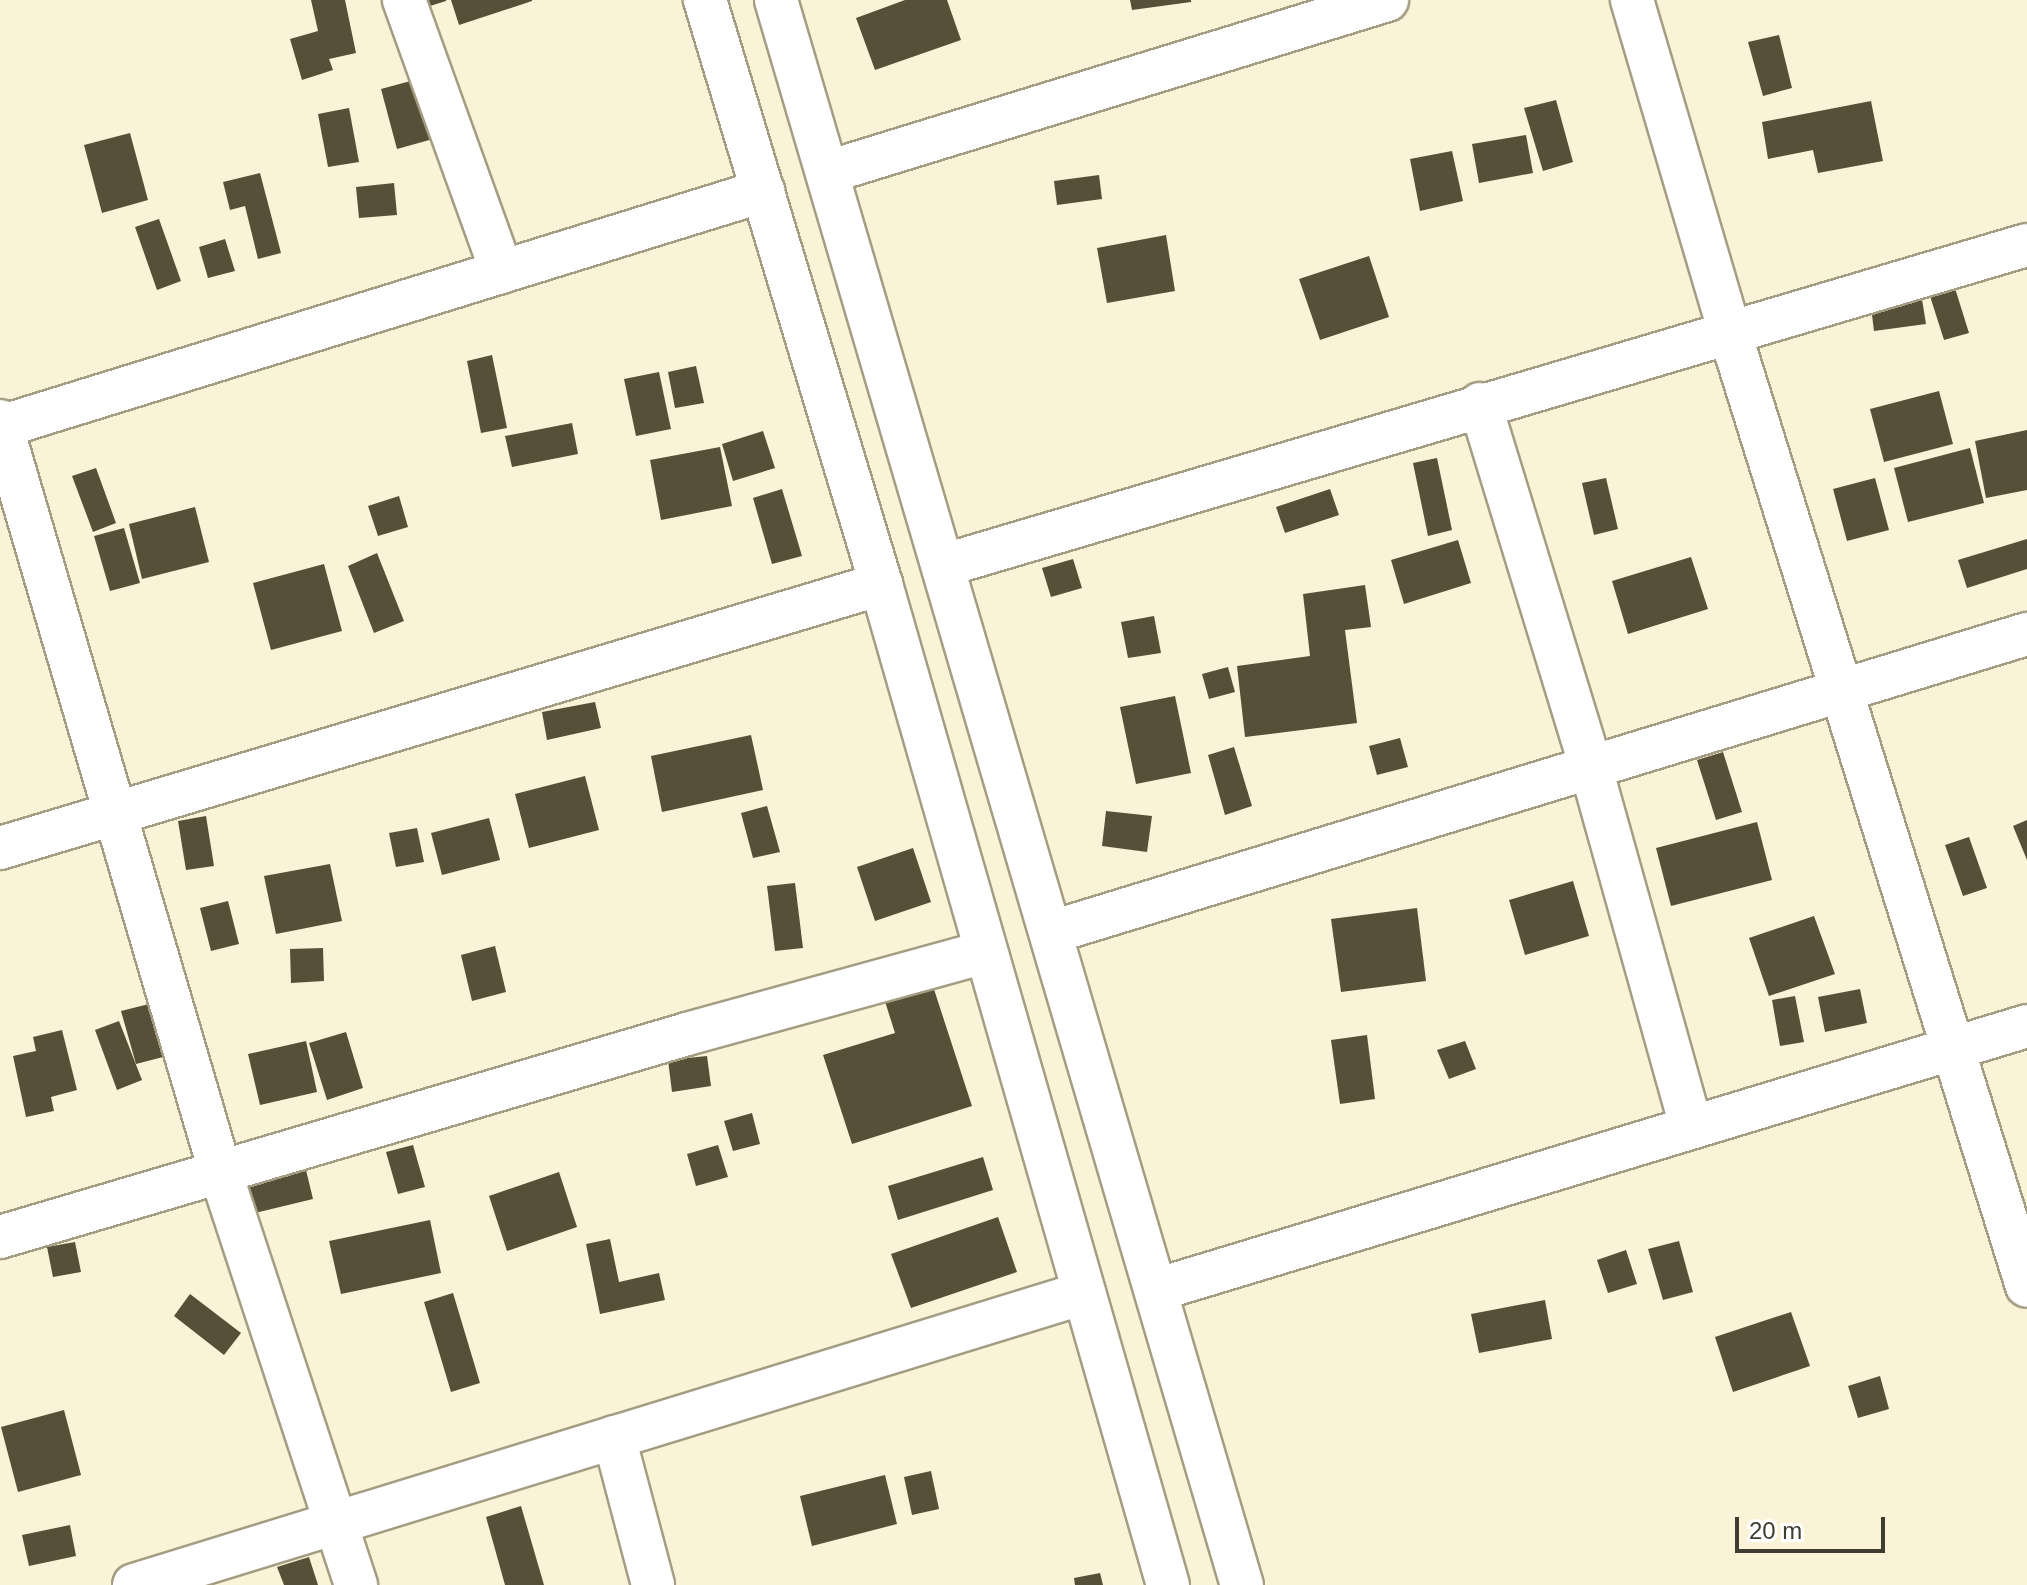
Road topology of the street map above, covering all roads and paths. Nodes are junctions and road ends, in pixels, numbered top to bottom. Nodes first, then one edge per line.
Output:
1 (404, 0) edge
2 (705, 0) edge
3 (776, 0) edge
4 (1387, 0) edge
5 (1632, 0) edge
6 (828, 172) junction
7 (763, 191) junction
8 (2027, 245) edge
9 (502, 272) junction
10 (1729, 330) junction
11 (1480, 404) junction
12 (0, 425) edge
13 (945, 565) junction
14 (881, 584) junction
15 (2027, 634) edge
16 (1841, 691) junction
17 (1591, 768) junction
18 (115, 815) junction
19 (0, 848) edge
20 (1052, 932) junction
21 (984, 952) junction
22 (2027, 1026) edge
23 (1954, 1048) junction
24 (1691, 1126) junction
25 (220, 1171) junction
26 (0, 1237) edge
27 (2027, 1286) edge
28 (1156, 1290) junction
29 (1084, 1293) junction
30 (614, 1437) junction
31 (339, 1522) junction
32 (134, 1585) edge
33 (356, 1585) edge
34 (653, 1585) edge
35 (1168, 1585) edge
36 (1242, 1585) edge

1 - 9 street
2 - 7 street
3 - 6 street
4 - 6 street
5 - 10 street
6 - 13 street
7 - 9 street
7 - 14 street
8 - 10 street
9 - 12 street
10 - 11 street
10 - 16 street
11 - 13 street
11 - 17 street
12 - 18 street
13 - 20 street
14 - 18 street
14 - 21 street
15 - 16 street
16 - 17 street
16 - 23 street
17 - 20 street
17 - 24 street
18 - 19 street
18 - 25 street
20 - 28 street
21 - 25 street
21 - 29 street
22 - 23 street
23 - 24 street
23 - 27 street
24 - 28 street
25 - 26 street
25 - 31 street
28 - 36 street
29 - 30 street
29 - 35 street
30 - 31 street
30 - 34 street
31 - 32 street
31 - 33 street

